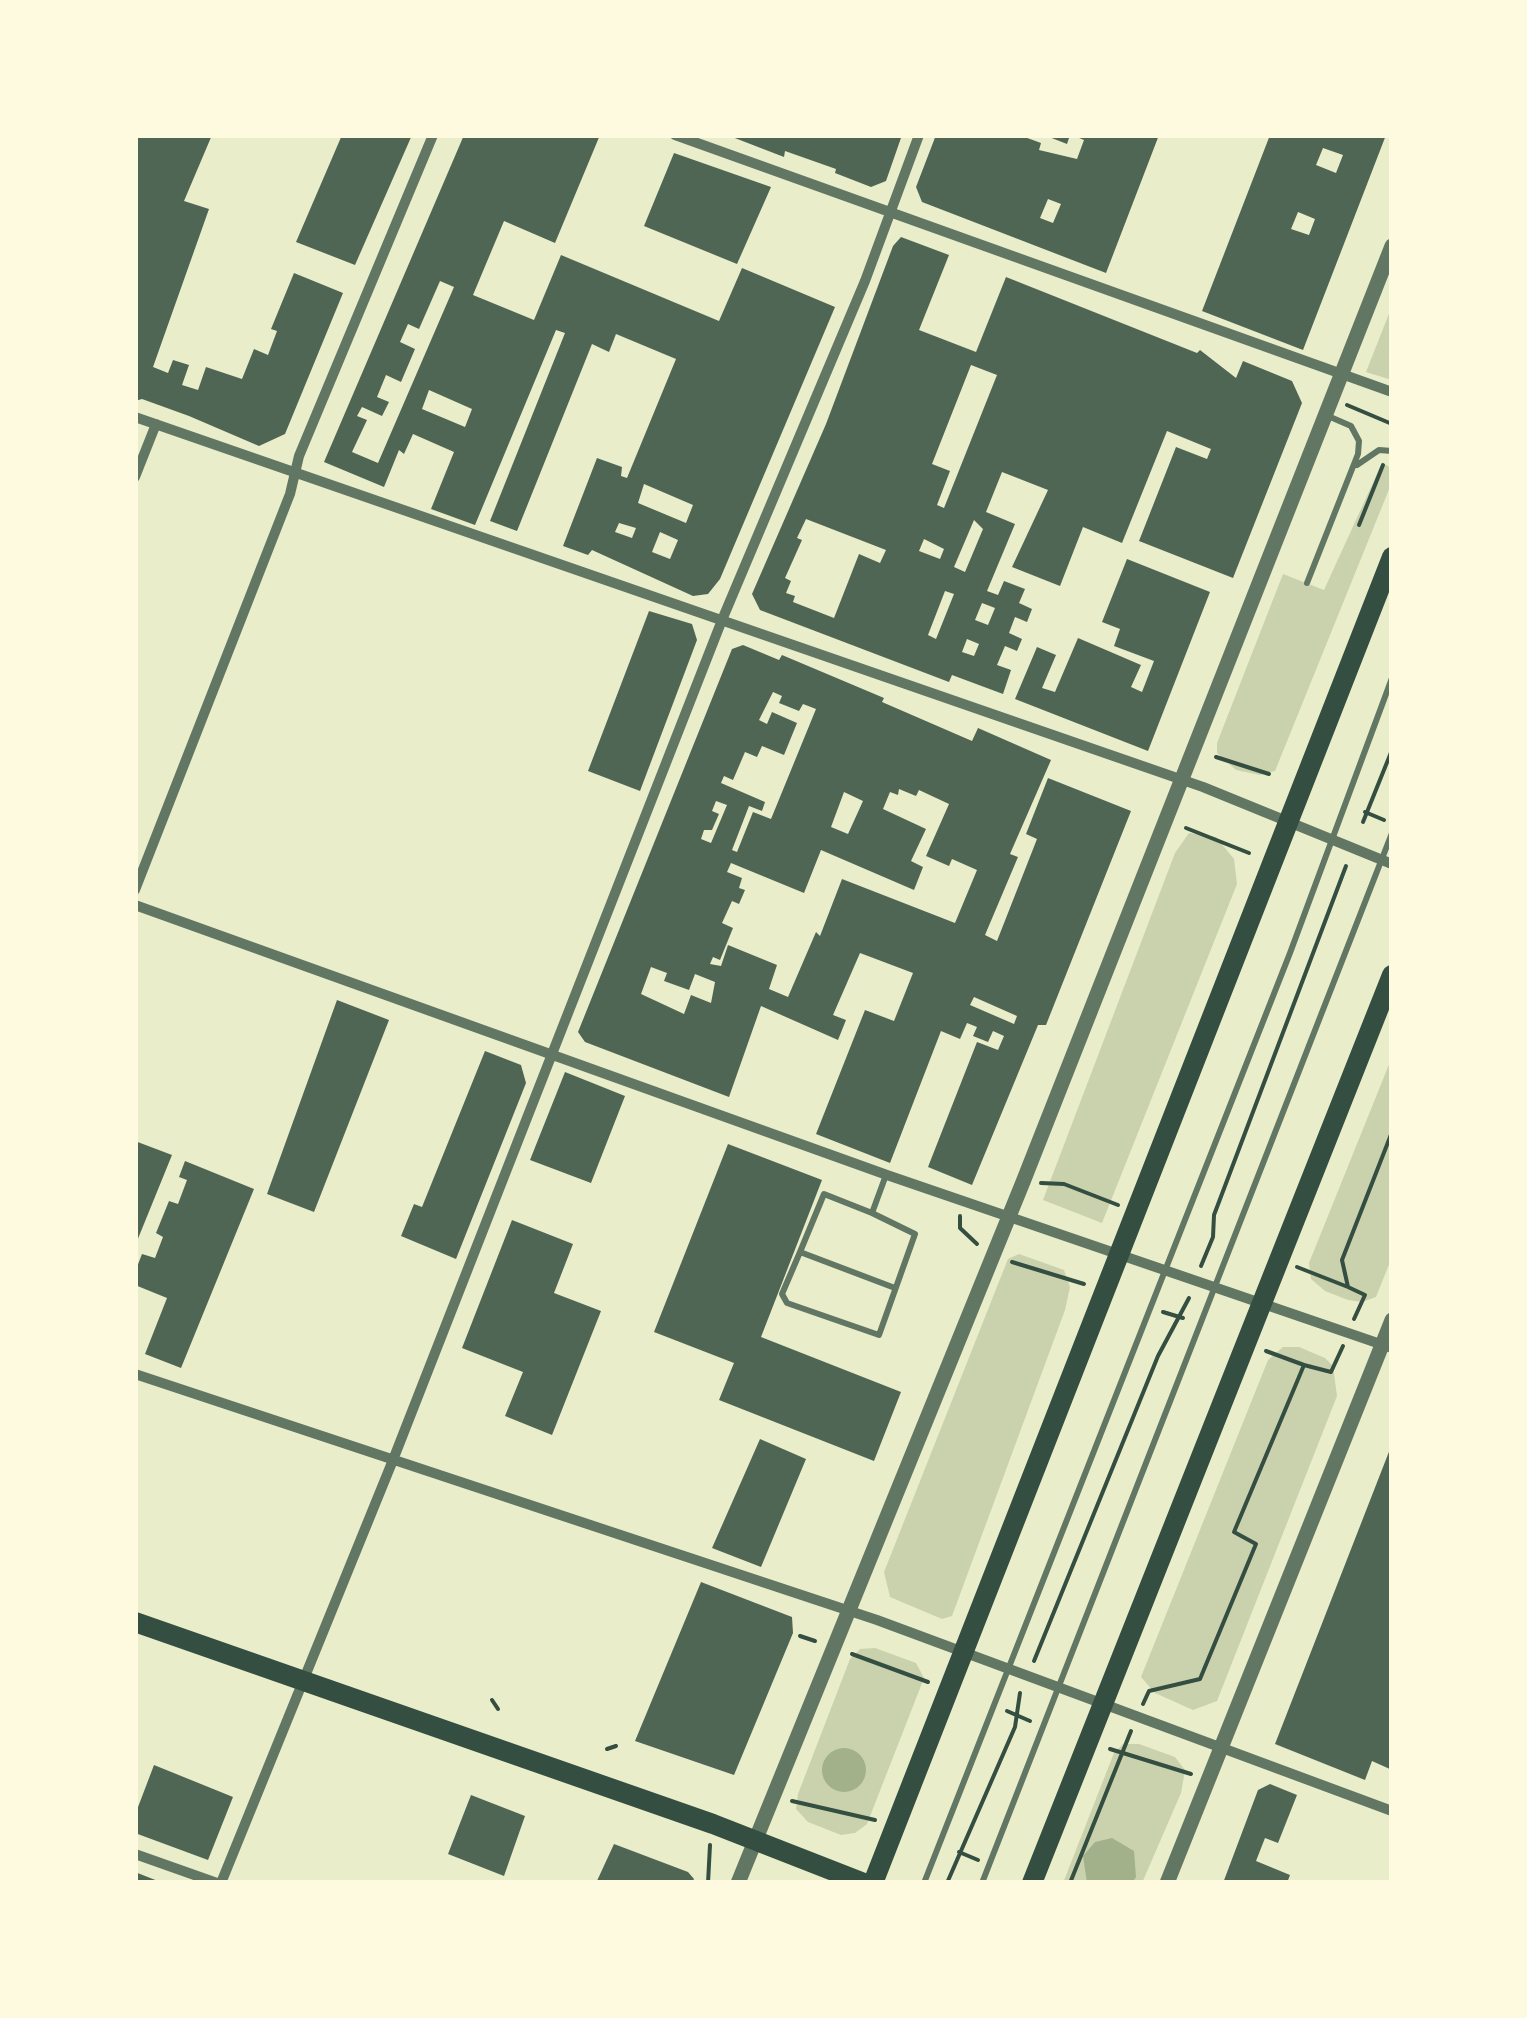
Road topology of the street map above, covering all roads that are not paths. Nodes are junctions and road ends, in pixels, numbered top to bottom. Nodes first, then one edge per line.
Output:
1 (432, 135) edge
2 (675, 135) edge
3 (919, 135) edge
4 (890, 212) junction
5 (1392, 246) edge
6 (1156, 292) dead end
7 (1150, 307) junction
8 (1339, 376) junction
9 (1392, 392) edge
10 (135, 416) edge
11 (1322, 417) junction
12 (156, 424) junction
13 (1390, 450) edge
14 (1356, 466) junction
15 (294, 473) junction
16 (135, 477) edge
17 (1392, 557) edge
18 (1306, 584) dead end
19 (722, 620) junction
20 (1392, 678) edge
21 (1179, 781) junction
22 (1287, 821) junction
23 (1392, 832) edge
24 (1333, 840) junction
25 (1387, 861) edge
26 (135, 890) edge
27 (135, 905) edge
28 (1392, 975) edge
29 (554, 1052) junction
30 (886, 1174) junction
31 (872, 1213) junction
32 (1008, 1217) junction
33 (800, 1252) junction
34 (1122, 1256) junction
35 (1166, 1270) junction
36 (1213, 1286) junction
37 (895, 1288) junction
38 (1262, 1304) junction
39 (1392, 1320) edge
40 (1387, 1346) edge
41 (135, 1374) edge
42 (393, 1460) junction
43 (850, 1612) junction
44 (135, 1622) edge
45 (965, 1652) junction
46 (1010, 1668) junction
47 (303, 1680) junction
48 (1059, 1687) junction
49 (1103, 1705) junction
50 (1220, 1748) junction
51 (1392, 1811) edge
52 (753, 1842) junction
53 (135, 1854) edge
54 (219, 1883) edge
55 (738, 1883) edge
56 (864, 1883) edge
57 (873, 1883) edge
58 (924, 1883) edge
59 (982, 1883) edge
60 (1032, 1883) edge
61 (1167, 1883) edge

1 - 15 street
2 - 4 street
3 - 4 street
4 - 7 street
4 - 19 street
5 - 8 street
6 - 7 lane
7 - 8 street
8 - 9 street
8 - 11 street
10 - 12 street
11 - 14 lane
11 - 21 street
12 - 15 street
12 - 16 street
13 - 14 lane
14 - 18 lane
15 - 19 street
15 - 26 street
17 - 22 main road
19 - 21 street
19 - 29 street
20 - 24 lane
21 - 22 street
21 - 32 street
22 - 24 street
22 - 34 main road
23 - 25 lane
24 - 25 street
24 - 35 lane
25 - 36 lane
27 - 29 street
28 - 38 main road
29 - 30 street
29 - 42 street
30 - 31 lane
30 - 32 street
31 - 33 lane
31 - 37 lane
32 - 34 street
32 - 43 street
33 - 37 lane
33 - 37 lane
34 - 35 street
34 - 45 main road
35 - 36 street
35 - 46 lane
36 - 38 street
36 - 48 lane
38 - 40 street
38 - 49 main road
39 - 40 street
40 - 50 street
41 - 42 street
42 - 43 street
42 - 47 street
43 - 45 street
43 - 52 street
44 - 47 main road
45 - 46 street
45 - 57 main road
46 - 48 street
46 - 58 lane
47 - 52 main road
47 - 54 street
48 - 49 street
48 - 59 lane
49 - 50 street
49 - 60 main road
50 - 51 street
50 - 61 street
52 - 55 street
52 - 56 main road
53 - 54 street

